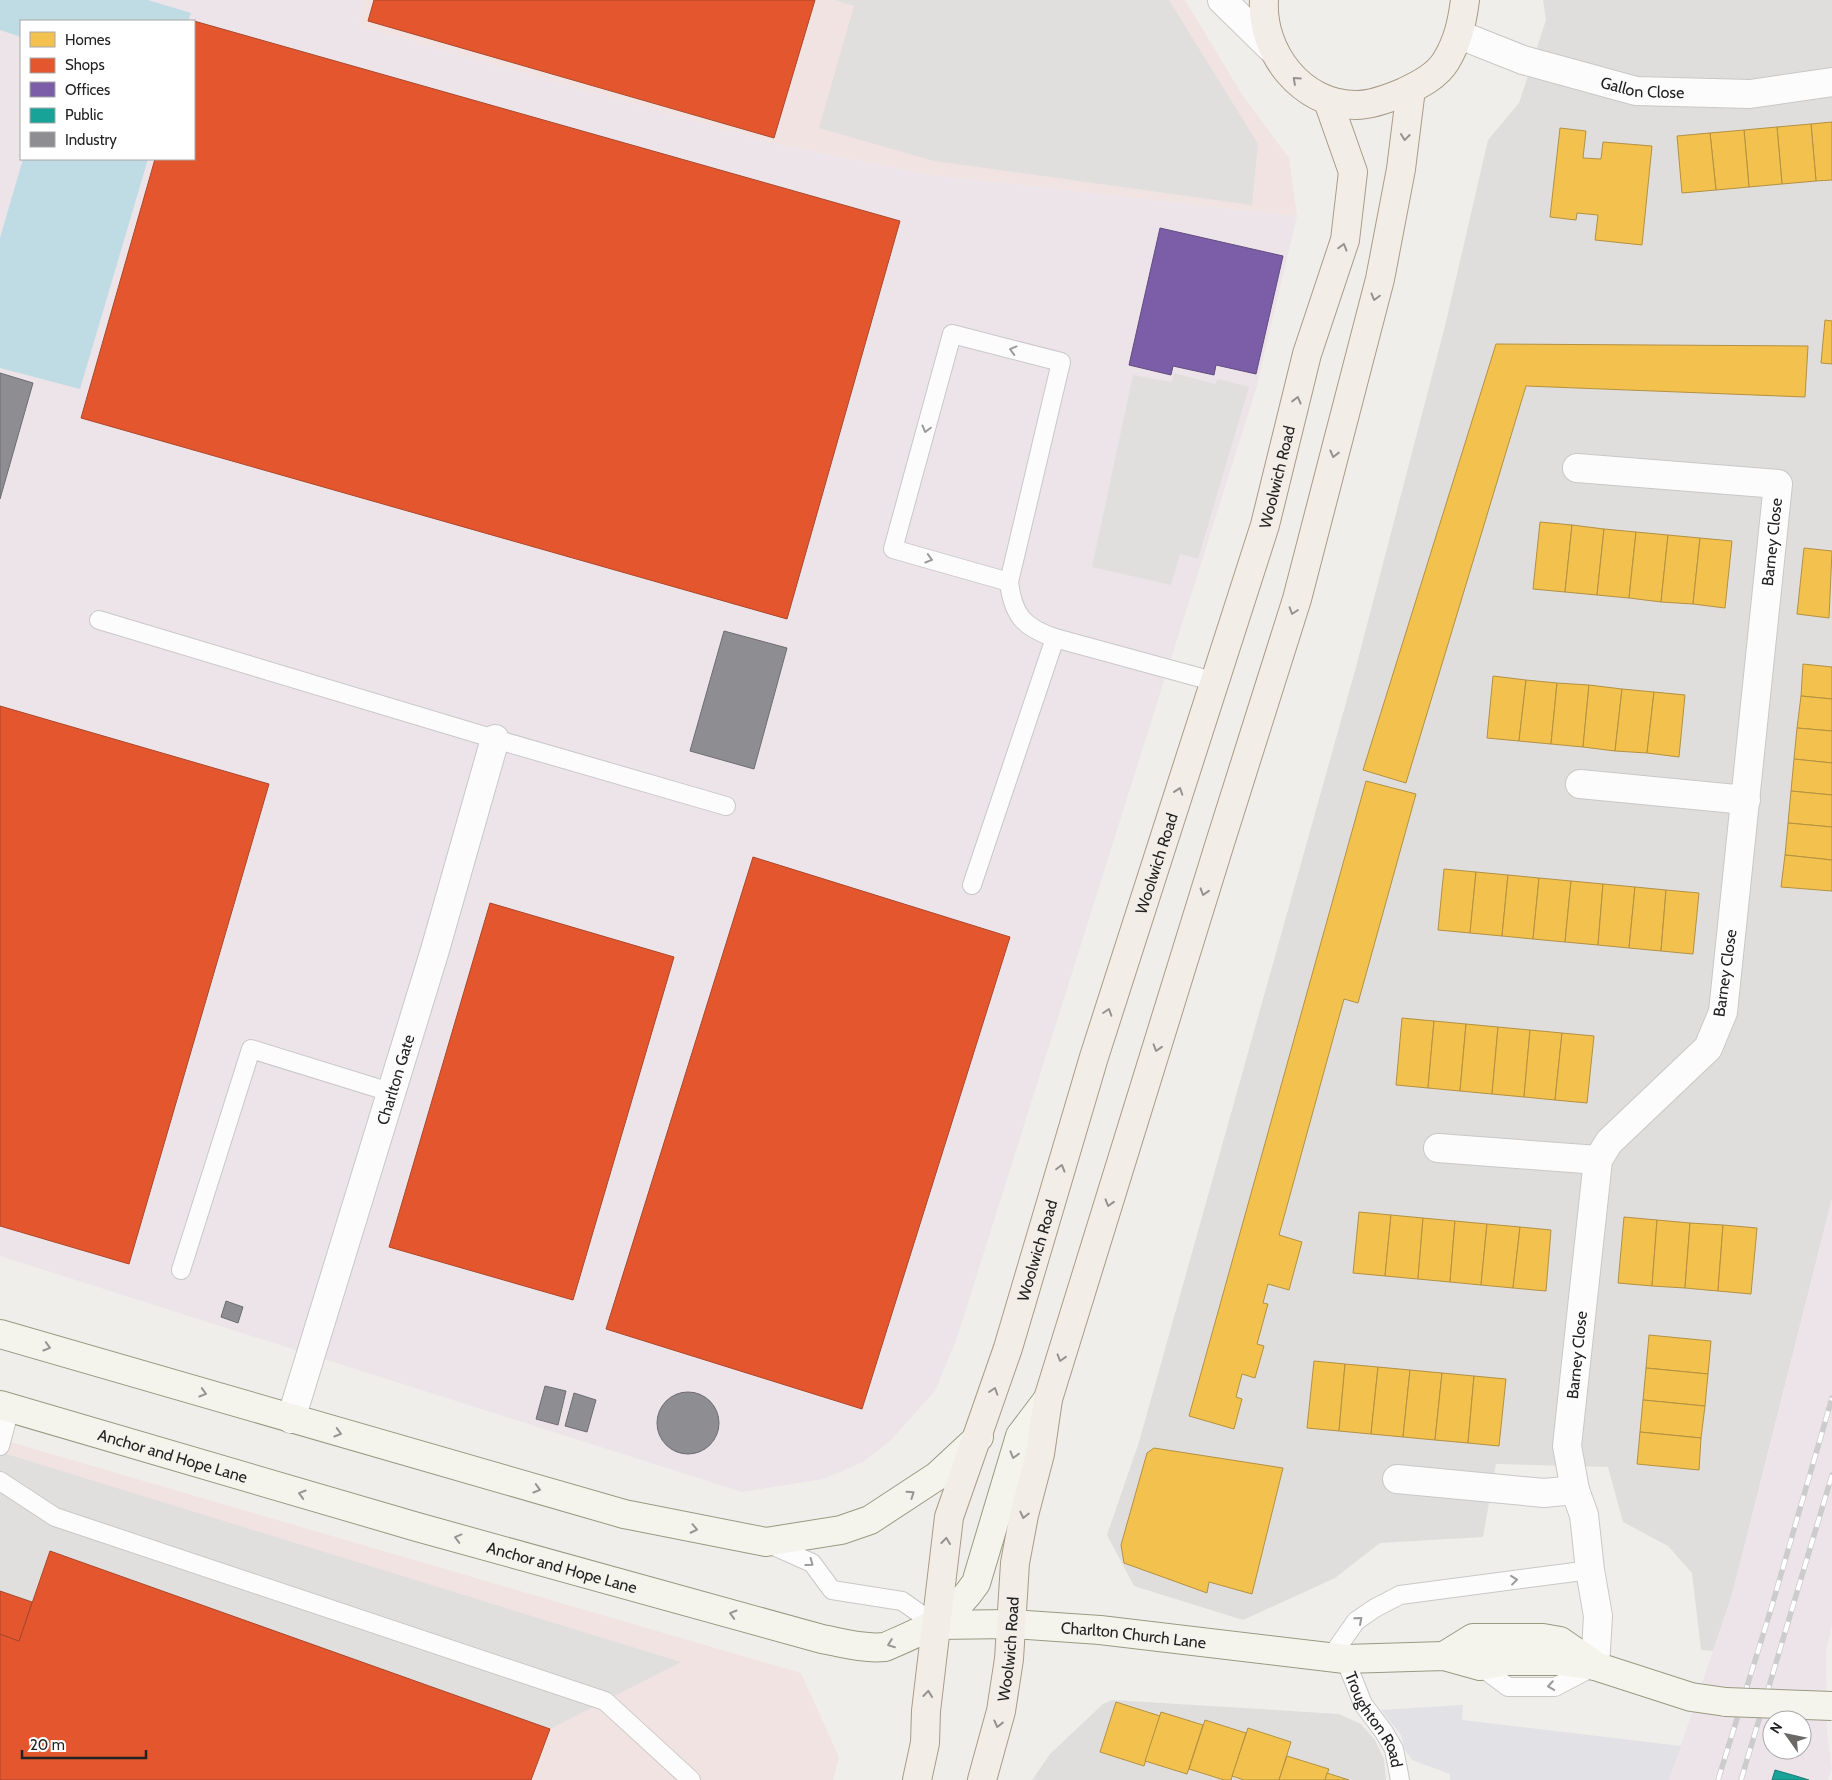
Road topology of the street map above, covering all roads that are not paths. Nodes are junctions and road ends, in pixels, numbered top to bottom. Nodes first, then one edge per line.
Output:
1 (1222, 0) edge
2 (1264, 0) edge
3 (1465, 0) edge
4 (1460, 35) junction
5 (1273, 50) junction
6 (1832, 82) edge
7 (1411, 89) junction
8 (1328, 101) junction
9 (1577, 468) dead end
10 (1008, 582) junction
11 (99, 620) dead end
12 (1055, 638) junction
13 (1216, 682) junction
14 (495, 739) junction
15 (1580, 784) dead end
16 (1746, 800) junction
17 (726, 806) dead end
18 (972, 885) dead end
19 (390, 1092) junction
20 (1438, 1148) dead end
21 (1598, 1160) junction
22 (181, 1270) dead end
23 (0, 1334) edge
24 (1048, 1399) junction
25 (5, 1406) edge
26 (291, 1420) junction
27 (979, 1437) junction
28 (0, 1446) edge
29 (1397, 1479) dead end
30 (0, 1481) edge
31 (1575, 1490) junction
32 (766, 1542) junction
33 (1590, 1570) junction
34 (1011, 1624) junction
35 (936, 1625) junction
36 (1444, 1656) junction
37 (1337, 1659) junction
38 (1595, 1666) junction
39 (1832, 1706) edge
40 (691, 1780) edge
41 (917, 1780) edge
42 (982, 1780) edge
43 (1400, 1780) edge

1 - 5 street
2 - 5 main road
3 - 4 main road
4 - 6 street, Gallon Close
4 - 7 main road
8 -> 5 main road
7 - 8 main road
7 -> 24 main road, Woolwich Road
13 -> 8 main road, Woolwich Road
9 - 16 street, Barney Close
10 -> 10 lane
10 - 12 lane
11 - 14 lane
12 - 13 lane
12 - 18 lane
27 -> 13 main road, Woolwich Road
14 - 17 lane
14 - 19 street, Charlton Gate
15 - 16 street
16 - 21 street, Barney Close
19 - 22 lane
19 - 26 street, Charlton Gate
20 - 21 street
21 - 31 street, Barney Close
23 -> 26 street
24 -> 34 main road, Woolwich Road
24 -> 35 street, Woolwich Road
25 - 28 lane
35 -> 25 street, Anchor and Hope Lane
26 -> 32 street
32 -> 27 street
35 -> 27 main road, Woolwich Road
29 - 31 street
30 - 40 lane
31 - 33 street, Barney Close
32 -> 35 lane
37 -> 33 lane
33 - 38 street, Barney Close
34 - 35 street, Charlton Church Lane
34 - 37 street, Charlton Church Lane
34 -> 42 main road, Woolwich Road
41 -> 35 main road, Woolwich Road
36 - 37 street, Charlton Church Lane
38 -> 36 street, Charlton Church Lane
36 - 38 street, Charlton Church Lane
37 - 43 lane, Troughton Road
38 - 39 street, Charlton Church Lane, bridge

